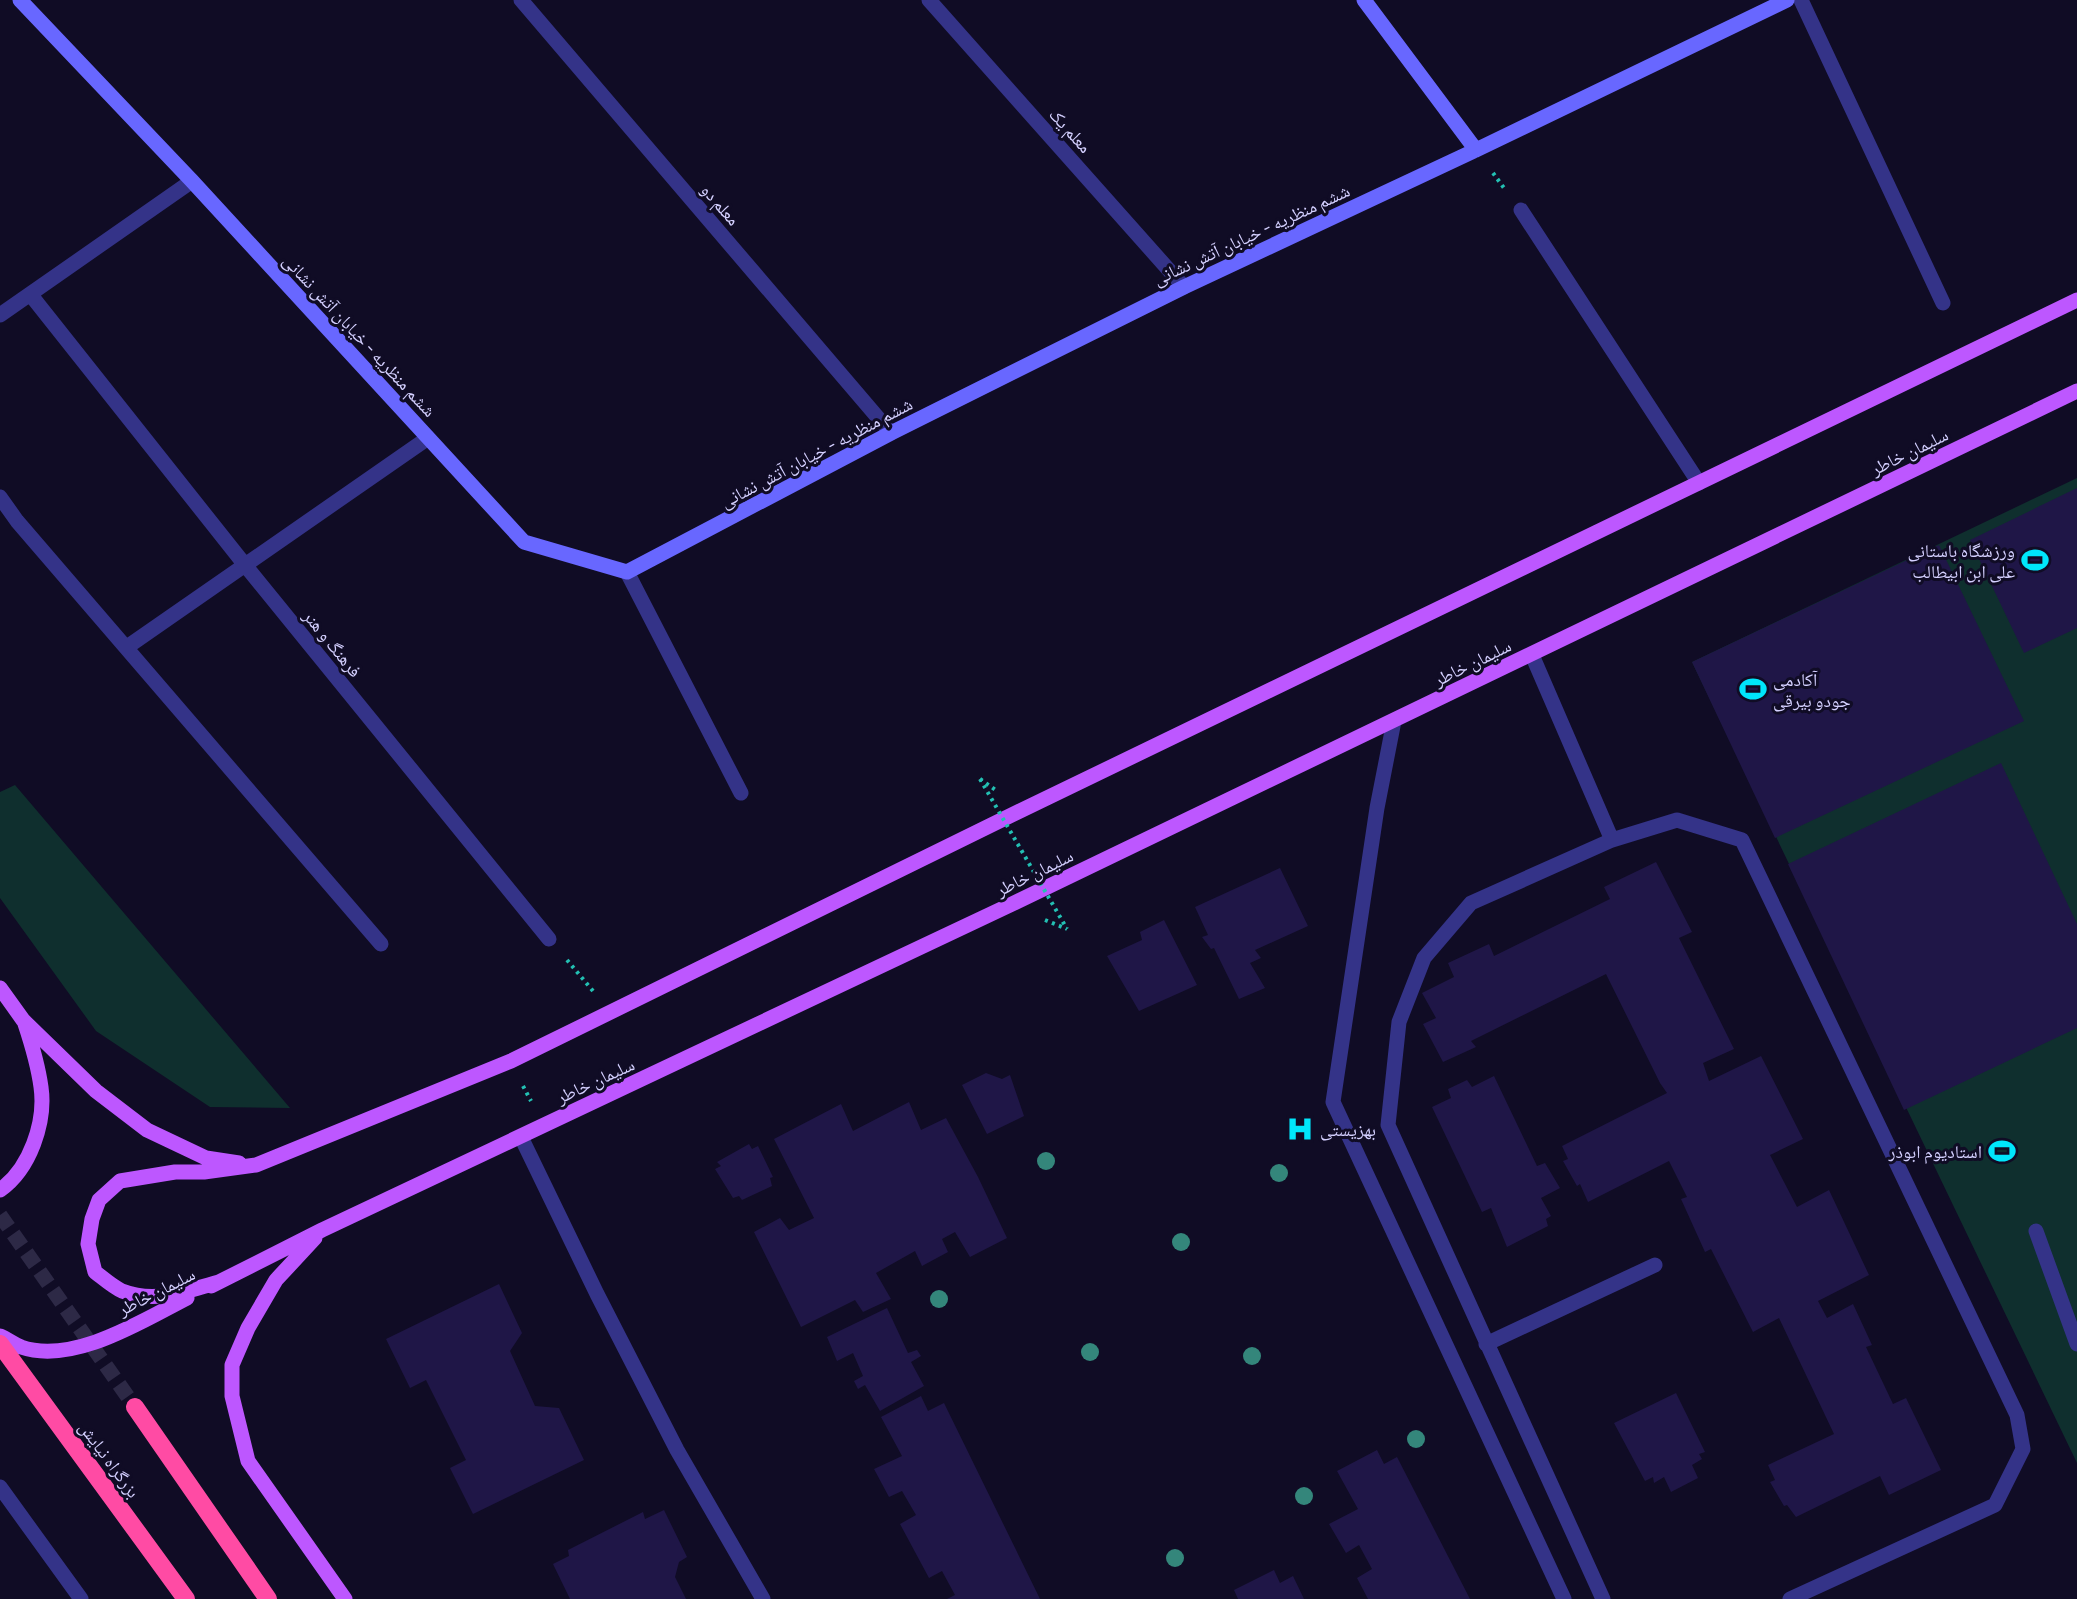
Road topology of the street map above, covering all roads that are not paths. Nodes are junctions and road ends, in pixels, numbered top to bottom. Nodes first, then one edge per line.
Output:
1 (20, 0) edge
2 (521, 0) edge
3 (929, 0) edge
4 (1364, 0) edge
5 (1787, 0) edge
6 (1801, 0) edge
7 (1476, 150) junction
8 (192, 182) junction
9 (1521, 210) road end
10 (1184, 286) junction
11 (30, 294) junction
12 (2077, 300) edge
13 (1943, 303) dead end
14 (0, 315) edge
15 (2077, 391) edge
16 (891, 433) junction
17 (428, 438) junction
18 (1699, 483) junction
19 (0, 497) edge
20 (245, 565) junction
21 (627, 572) junction
22 (127, 647) junction
23 (1532, 655) junction
24 (1394, 722) junction
25 (741, 793) dead end
26 (1612, 840) junction
27 (549, 939) road end
28 (381, 944) dead end
29 (0, 988) edge
30 (23, 1020) junction
31 (521, 1137) junction
32 (256, 1165) junction
33 (0, 1190) edge
34 (322, 1230) junction
35 (2036, 1231) dead end
36 (1654, 1265) dead end
37 (219, 1281) junction
38 (0, 1336) edge
39 (0, 1344) edge
40 (1486, 1344) junction
41 (2077, 1344) edge
42 (135, 1407) tunnel mouth
43 (0, 1486) edge
44 (184, 1597) edge
45 (81, 1599) edge
46 (268, 1599) edge
47 (345, 1599) edge
48 (763, 1599) edge
49 (1564, 1599) edge
50 (1603, 1599) edge
51 (1790, 1599) edge

1 - 8 main road, ششم منظریه - خیابان آتش نشانی
2 - 16 street, معلم دو
3 - 10 street, معلم یک
4 - 7 main road
5 - 7 main road, ششم منظریه - خیابان آتش نشانی
6 - 13 street
7 - 10 main road, ششم منظریه - خیابان آتش نشانی
8 - 11 street
8 - 17 main road, ششم منظریه - خیابان آتش نشانی
9 - 18 street
10 - 16 main road, ششم منظریه - خیابان آتش نشانی
11 - 14 street
11 - 20 street, فرهنگ و هنر
12 - 18 main road
15 - 23 main road, سلیمان خاطر
16 - 21 main road, ششم منظریه - خیابان آتش نشانی
17 - 20 street
17 - 21 main road, ششم منظریه - خیابان آتش نشانی
18 - 32 main road
19 - 22 street
20 - 22 street
20 - 27 street, فرهنگ و هنر
21 - 25 street
22 - 28 street
23 - 24 main road, سلیمان خاطر
23 - 26 street
24 - 31 main road, سلیمان خاطر
24 - 49 street
26 - 40 street
26 - 51 street
29 - 30 main road
30 - 32 main road
30 - 33 main road
31 - 34 main road, سلیمان خاطر
31 - 48 street
32 - 37 main road
34 - 37 main road, سلیمان خاطر
34 - 47 main road
35 - 41 street
36 - 40 street
37 - 38 main road, سلیمان خاطر
39 - 44 highway, بزرگراه نیایش
40 - 50 street
42 - 46 highway
43 - 45 street

